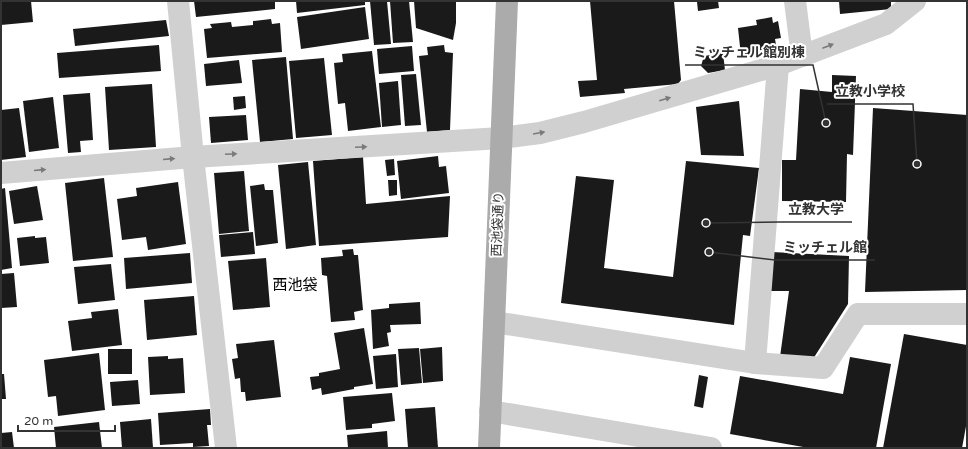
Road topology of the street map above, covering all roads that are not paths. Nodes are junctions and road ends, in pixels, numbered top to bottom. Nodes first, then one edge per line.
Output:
1 (178, 1) edge
2 (507, 1) edge
3 (795, 1) edge
4 (916, 1) edge
5 (802, 56) junction
6 (778, 65) junction
7 (501, 138) junction
8 (192, 157) junction
9 (1, 173) edge
10 (967, 314) edge
11 (494, 322) junction
12 (755, 363) junction
13 (490, 411) junction
14 (226, 448) edge
15 (489, 448) edge
16 (711, 448) edge

1 - 8 street
2 - 7 main road, 西池袋通り
3 - 5 street
5 -> 4 street
5 - 6 street
7 -> 6 street
6 - 12 street
8 -> 7 street
7 - 11 main road, 西池袋通り
9 -> 8 street
8 - 14 street
10 - 12 street
11 - 12 street
11 - 13 main road, 西池袋通り
13 - 15 main road, 西池袋通り
13 - 16 street

